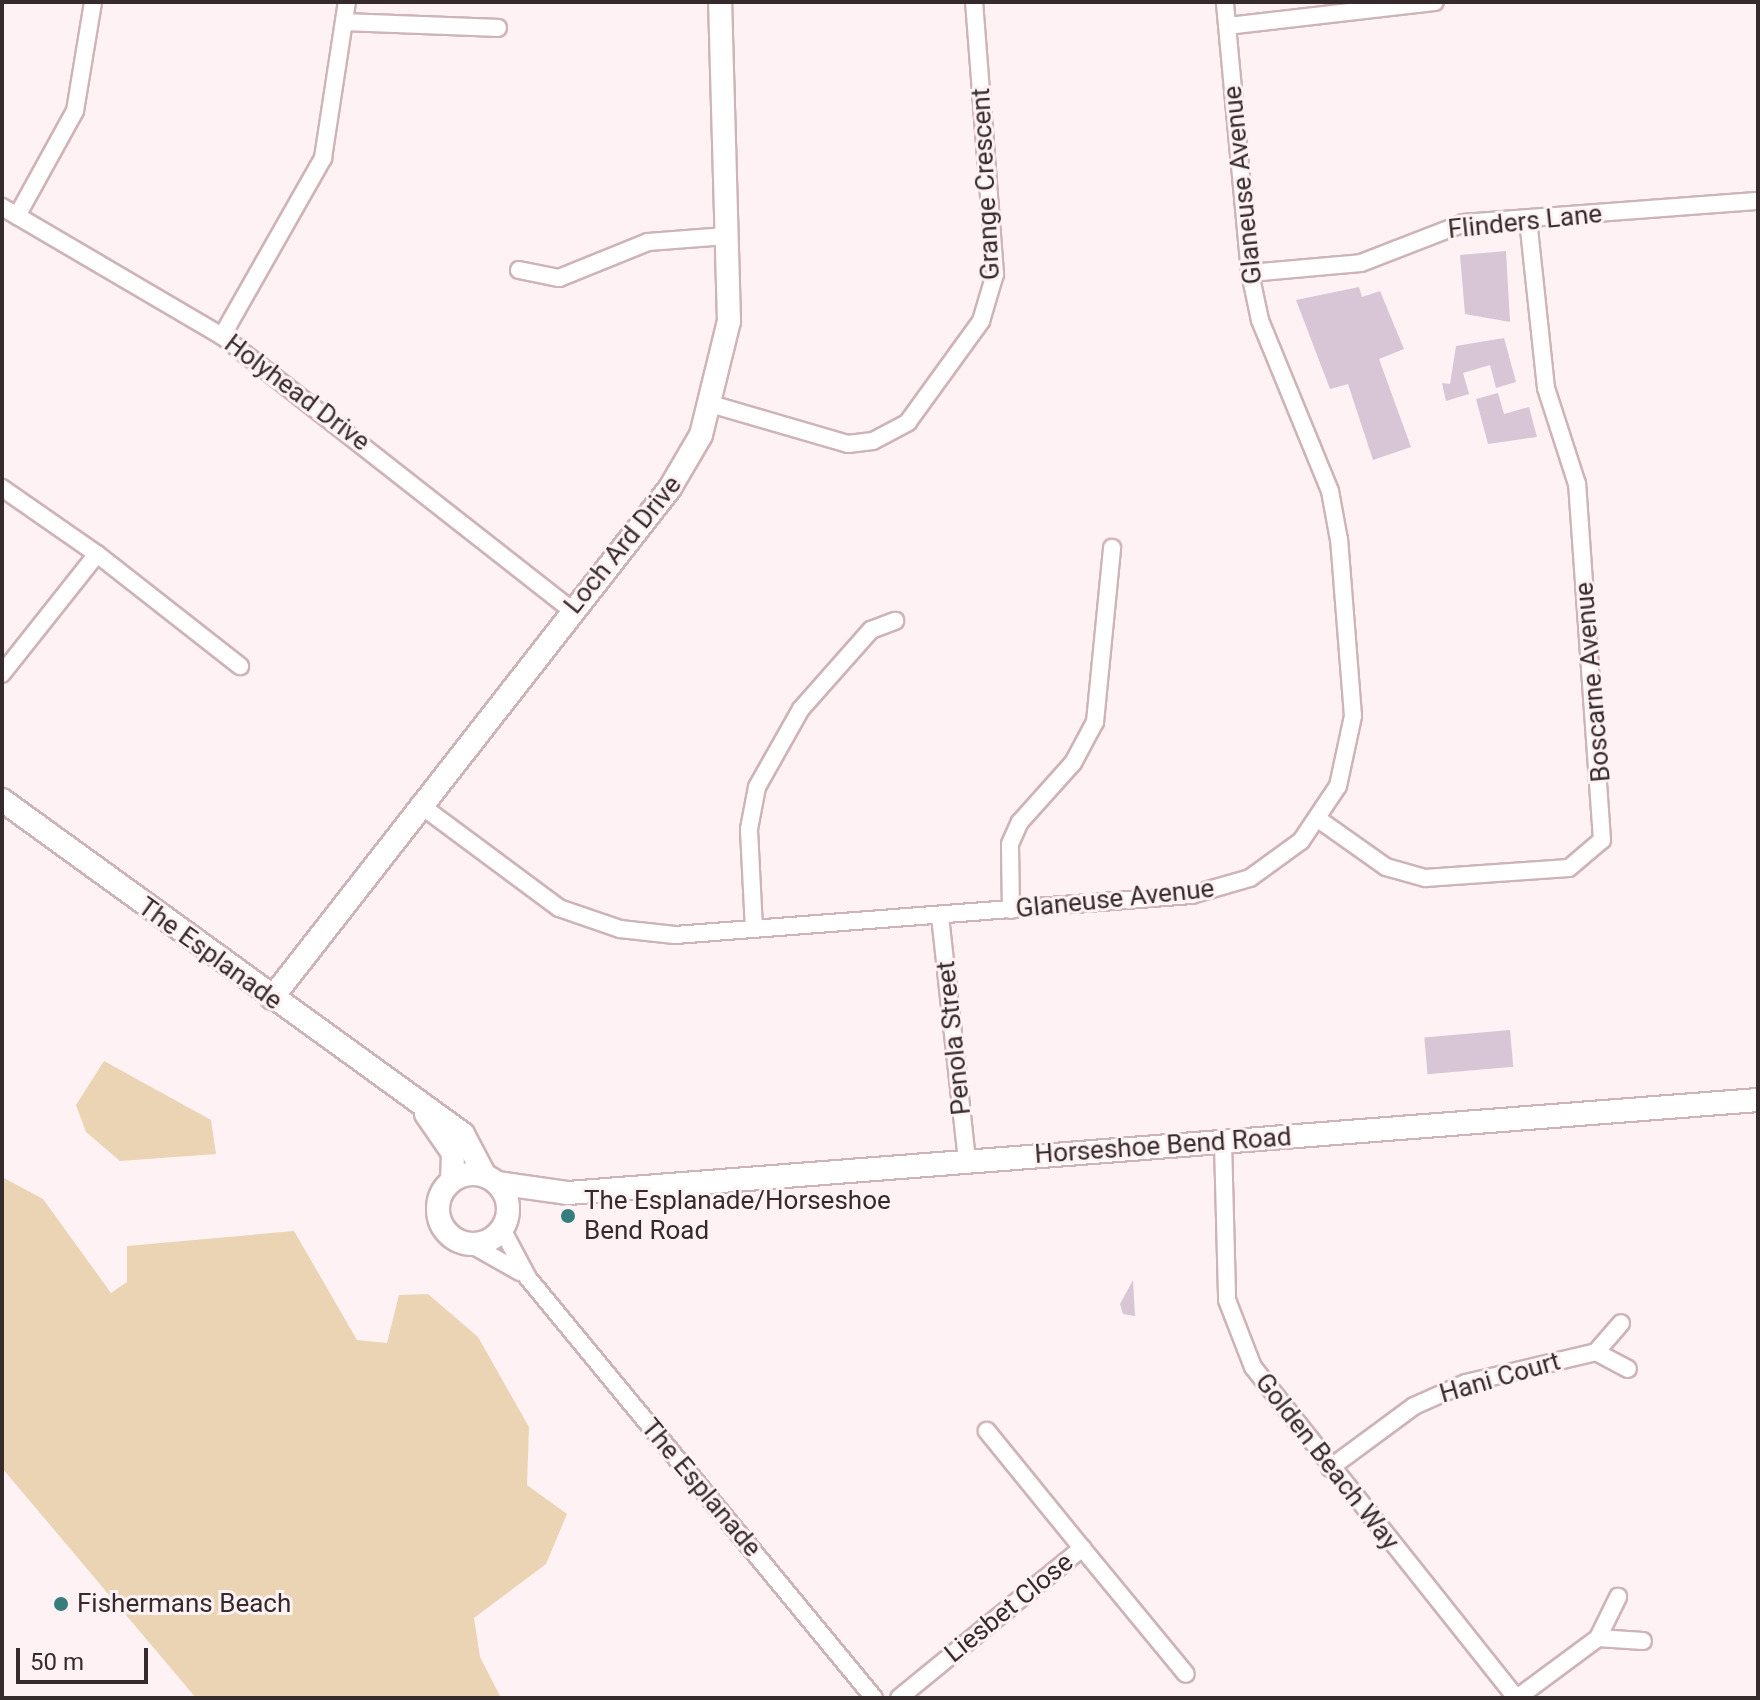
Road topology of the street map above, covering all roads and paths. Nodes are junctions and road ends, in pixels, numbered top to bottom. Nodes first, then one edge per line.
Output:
1 (93, 2) edge
2 (347, 2) edge
3 (720, 2) edge
4 (974, 2) edge
5 (1225, 2) edge
6 (1435, 2) edge
7 (345, 22) junction
8 (1228, 26) junction
9 (498, 28) dead end
10 (1758, 201) edge
11 (9, 211) edge
12 (1528, 220) junction
13 (726, 236) junction
14 (519, 270) dead end
15 (1250, 273) junction
16 (222, 336) junction
17 (714, 405) junction
18 (2, 488) edge
19 (1112, 548) dead end
20 (97, 554) junction
21 (571, 610) junction
22 (895, 621) dead end
23 (240, 666) dead end
24 (2, 674) edge
25 (2, 800) edge
26 (419, 804) junction
27 (1321, 821) junction
28 (1011, 910) junction
29 (940, 916) junction
30 (754, 929) junction
31 (272, 998) junction
32 (1758, 1100) edge
33 (420, 1105) junction
34 (1223, 1142) junction
35 (967, 1160) junction
36 (452, 1179) junction
37 (491, 1179) junction
38 (568, 1193) junction
39 (505, 1221) junction
40 (472, 1245) junction
41 (528, 1278) junction
42 (1621, 1323) dead end
43 (1596, 1352) junction
44 (1628, 1369) dead end
45 (987, 1431) dead end
46 (1330, 1468) junction
47 (1082, 1548) junction
48 (1618, 1597) dead end
49 (1598, 1638) junction
50 (1643, 1641) dead end
51 (1186, 1674) dead end
52 (874, 1698) edge
53 (899, 1698) edge
54 (1516, 1698) edge

1 - 11 street
2 - 7 street
3 - 13 street, Loch Ard Drive
4 - 17 street, Grange Crescent
5 - 8 street, Glaneuse Avenue
6 - 8 street
7 - 9 street
7 - 16 street
8 - 15 street, Glaneuse Avenue
10 - 12 street, Flinders Lane
11 - 16 street, Holyhead Drive
12 - 15 street, Flinders Lane
12 - 27 street, Boscarne Avenue
13 - 14 street
13 - 17 street, Loch Ard Drive
15 - 27 street, Glaneuse Avenue
16 - 21 street, Holyhead Drive
17 - 21 street, Loch Ard Drive
18 - 20 street
19 - 28 street
20 - 23 street
20 - 24 street
21 - 26 street, Loch Ard Drive
22 - 30 street
25 - 31 street, The Esplanade
26 - 30 street, Glaneuse Avenue
26 - 31 street, Loch Ard Drive
27 - 28 street, Glaneuse Avenue
28 - 29 street, Glaneuse Avenue
29 - 30 street, Glaneuse Avenue
29 - 35 street, Penola Street
31 - 33 street, The Esplanade
32 - 34 street, Horseshoe Bend Road
33 - 36 street, The Esplanade
33 - 37 street, The Esplanade
34 - 35 street, Horseshoe Bend Road
34 - 46 street, Golden Beach Way
35 - 38 street, Horseshoe Bend Road
36 - 37 street
36 - 40 street
37 - 38 street, Horseshoe Bend Road
37 - 39 street
38 - 39 street, Horseshoe Bend Road
39 - 40 street
39 - 41 street, The Esplanade
40 - 41 street, The Esplanade
41 - 52 street, The Esplanade
42 - 43 street, Hani Court
43 - 44 street, Hani Court
43 - 46 street, Hani Court
45 - 47 street, Liesbet Close
46 - 54 street, Golden Beach Way
47 - 51 street, Liesbet Close
47 - 53 street, Liesbet Close
48 - 49 street
49 - 50 street
49 - 54 street

